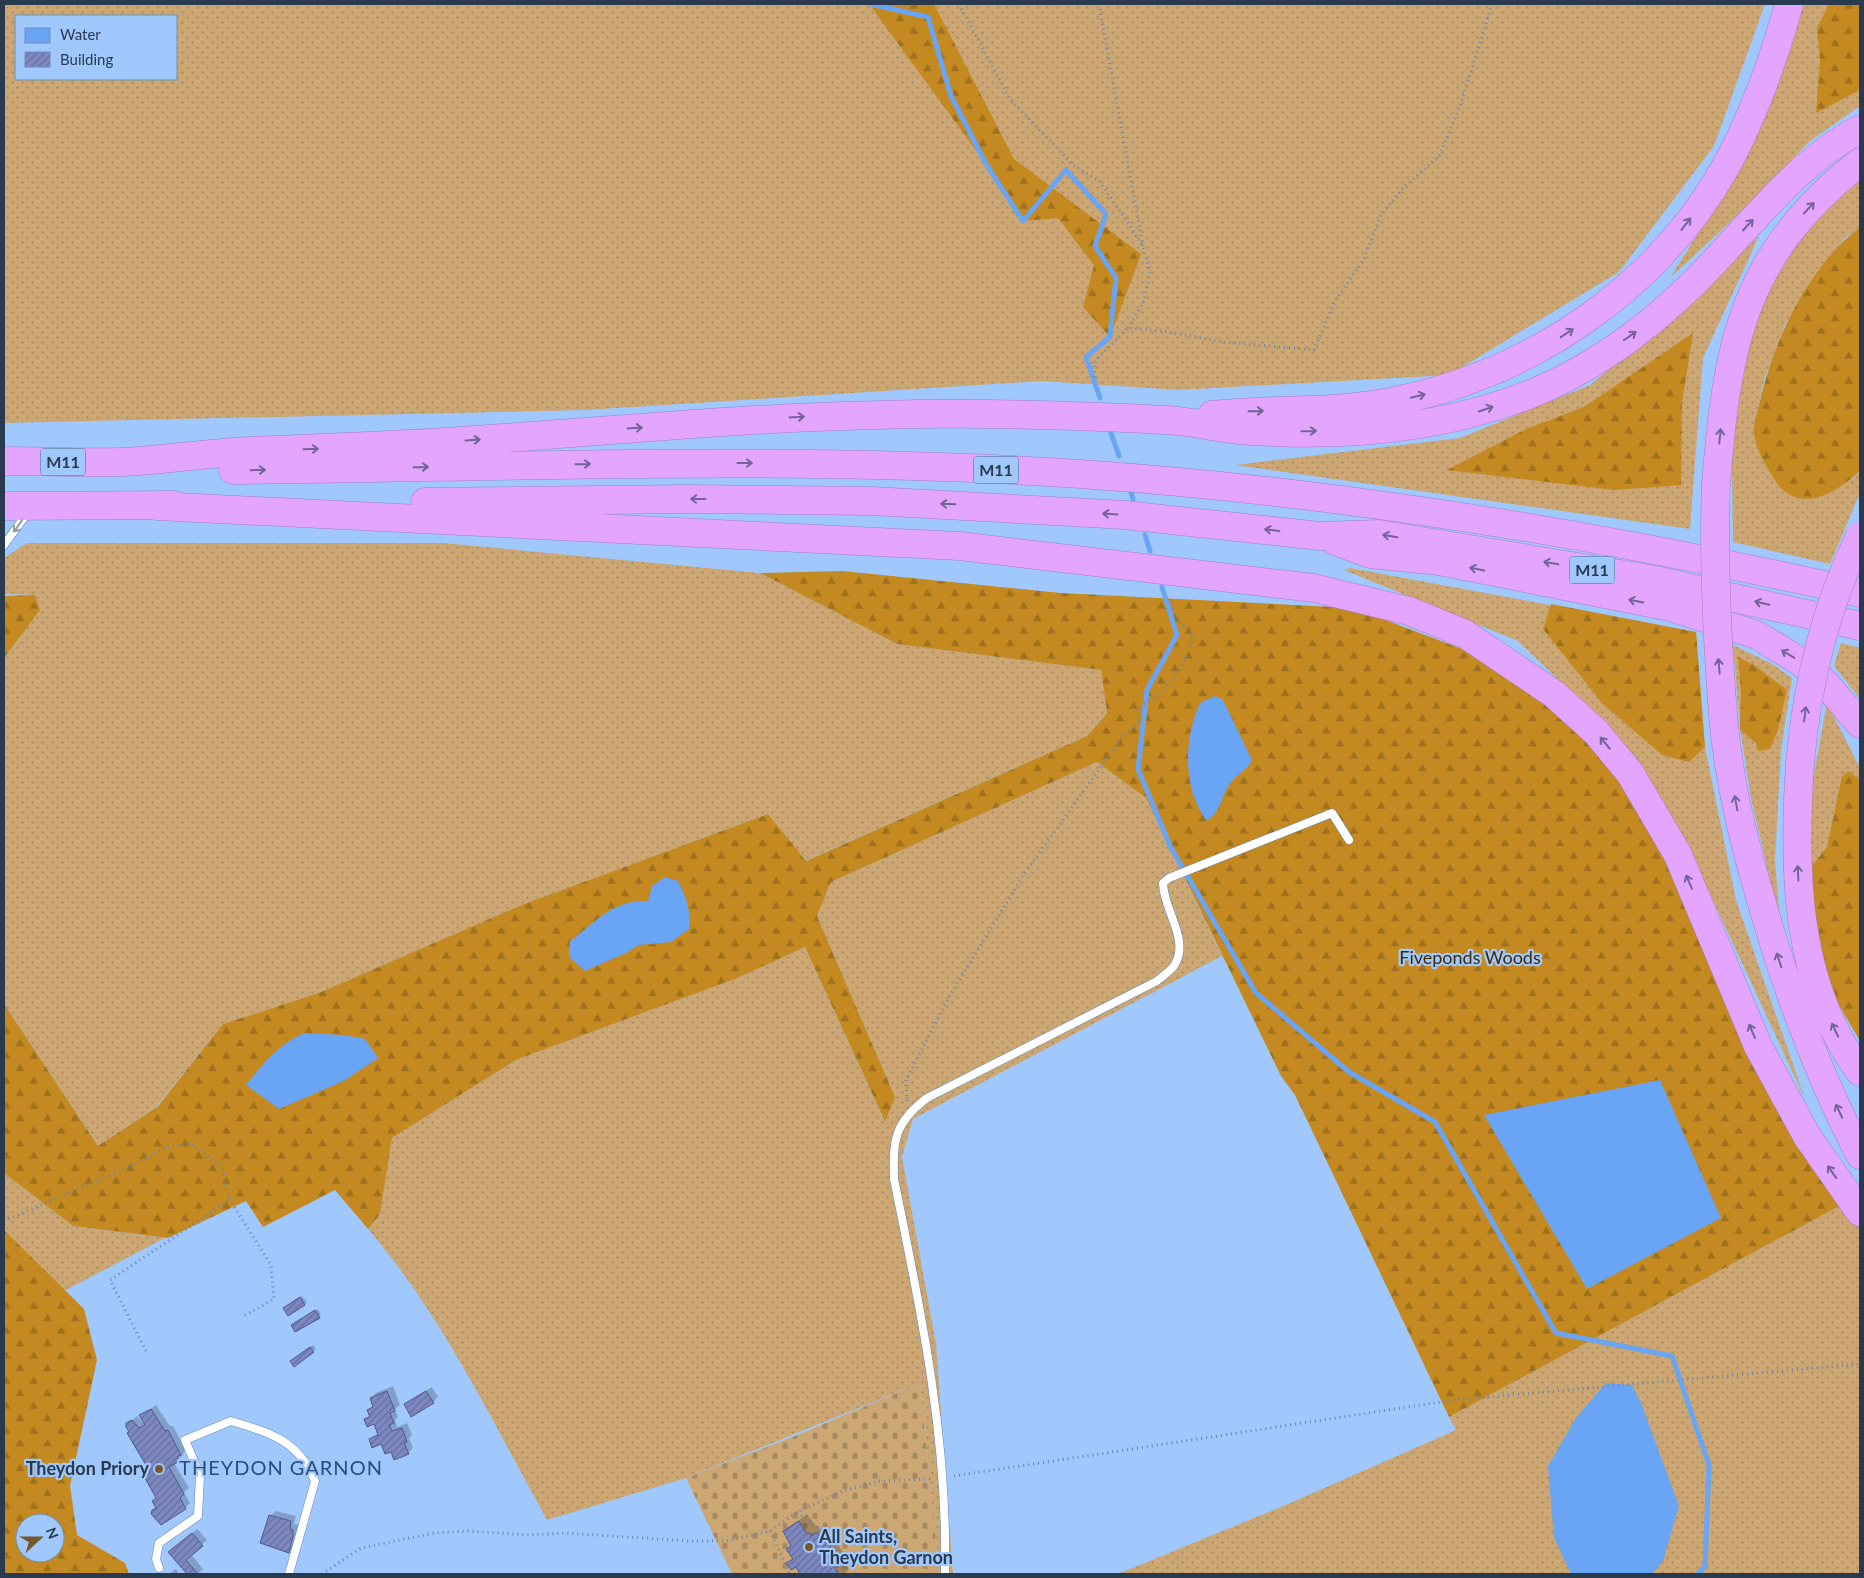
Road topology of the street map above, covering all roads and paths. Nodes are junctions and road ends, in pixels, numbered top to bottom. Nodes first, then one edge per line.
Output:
1 (959, 4) edge
2 (1099, 4) edge
3 (1492, 4) edge
4 (1789, 4) edge
5 (1860, 129) edge
6 (1860, 162) edge
7 (1144, 250) junction
8 (1128, 328) junction
9 (1095, 377) dead end
10 (1173, 420) junction
11 (4, 461) edge
12 (122, 462) junction
13 (4, 506) edge
14 (32, 506) junction
15 (157, 506) junction
16 (1320, 536) junction
17 (1860, 536) edge
18 (4, 545) edge
19 (1860, 593) edge
20 (1167, 597) dead end
21 (1860, 626) edge
22 (1860, 724) edge
23 (1349, 840) dead end
24 (1807, 996) junction
25 (1860, 1072) edge
26 (910, 1111) junction
27 (1860, 1155) edge
28 (230, 1200) junction
29 (1860, 1212) edge
30 (4, 1221) edge
31 (242, 1317) dead end
32 (146, 1351) dead end
33 (1860, 1364) edge
34 (941, 1478) junction
35 (797, 1512) junction
36 (770, 1531) junction
37 (159, 1568) dead end
38 (289, 1574) edge
39 (322, 1574) edge
40 (790, 1574) edge
41 (843, 1574) edge
42 (945, 1574) edge

1 - 7 path
2 - 7 path
3 - 8 path
10 -> 4 highway
10 -> 5 highway
24 -> 6 highway, bridge
7 - 8 path
8 - 9 path
12 -> 10 highway
11 - 12 highway, M11
12 -> 19 highway, M11
13 - 14 highway, M11
14 - 15 highway, M11
14 -> 18 lane
16 -> 15 highway, M11
29 -> 15 highway
21 -> 16 highway, M11
22 -> 16 highway
24 -> 17 highway, bridge
20 - 26 path
23 - 26 lane
25 -> 24 highway
27 -> 24 highway
26 - 34 lane
28 - 30 path
28 - 31 path
28 - 32 path
33 - 34 path
34 - 35 path
34 - 42 lane
35 - 36 path
35 - 41 path
36 - 39 path
36 - 40 path
37 - 38 lane

